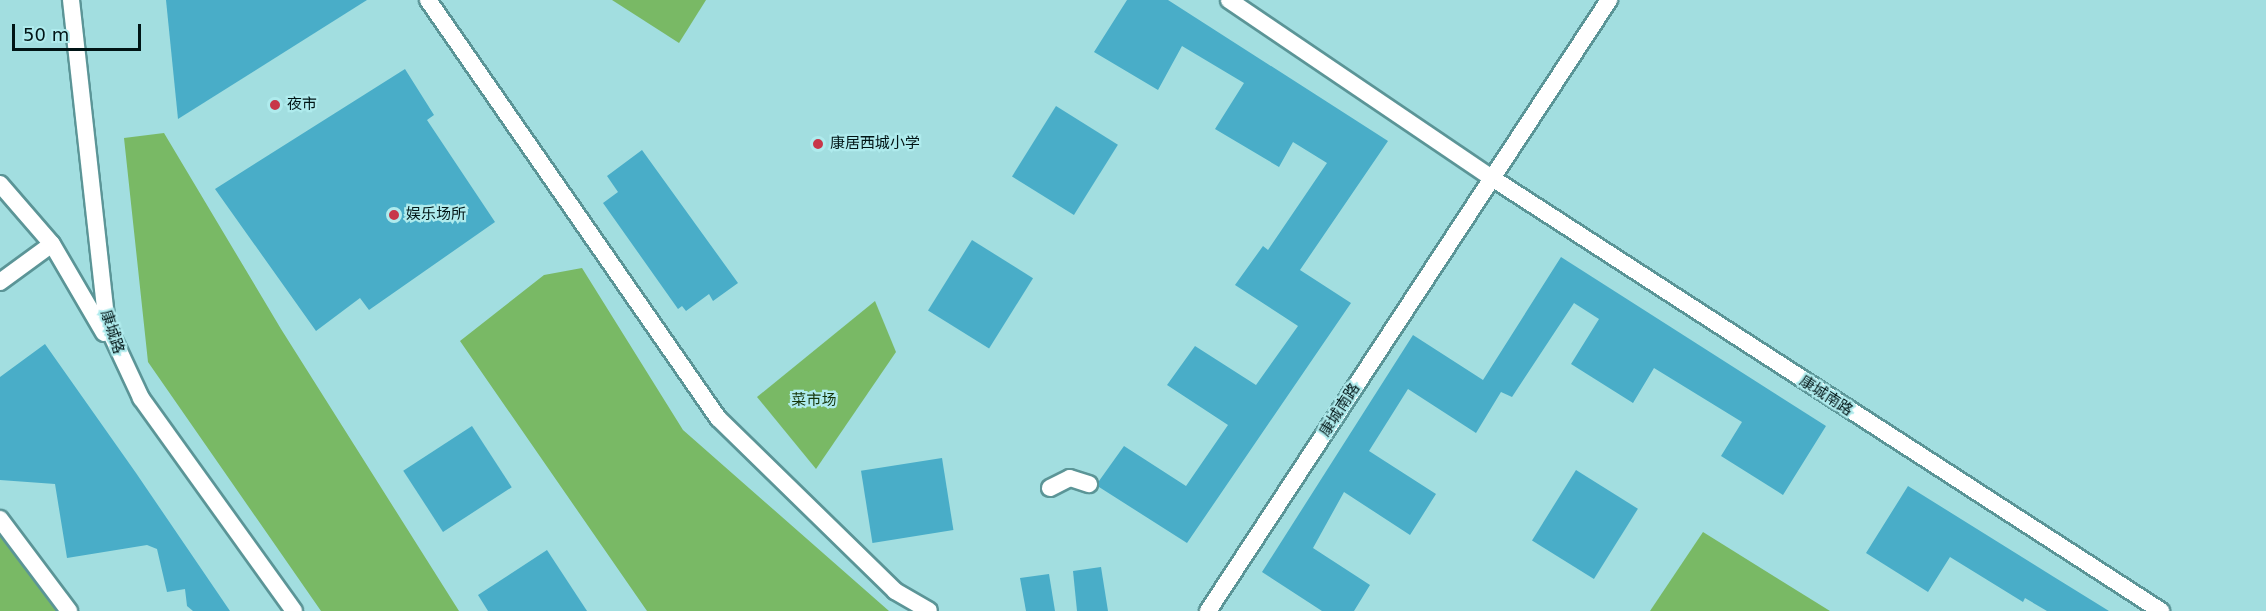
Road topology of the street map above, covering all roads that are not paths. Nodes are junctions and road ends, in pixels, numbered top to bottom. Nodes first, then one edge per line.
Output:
1 (71, 0) edge
2 (428, 0) edge
3 (1229, 0) edge
4 (1609, 0) edge
5 (1492, 178) junction
6 (0, 184) edge
7 (52, 244) junction
8 (0, 282) edge
9 (123, 364) junction
10 (1089, 484) dead end
11 (1050, 488) dead end
12 (0, 519) edge
13 (69, 611) edge
14 (294, 611) edge
15 (929, 611) edge
16 (1208, 611) edge
17 (2161, 611) edge

1 - 9 street, 康城路
2 - 15 street
3 - 5 street, 康城南路
4 - 5 street
5 - 16 street, 康城南路
5 - 17 street, 康城南路
6 - 7 street
7 - 8 street
7 - 9 street
9 - 14 street, 康城路
10 - 11 street
12 - 13 street

